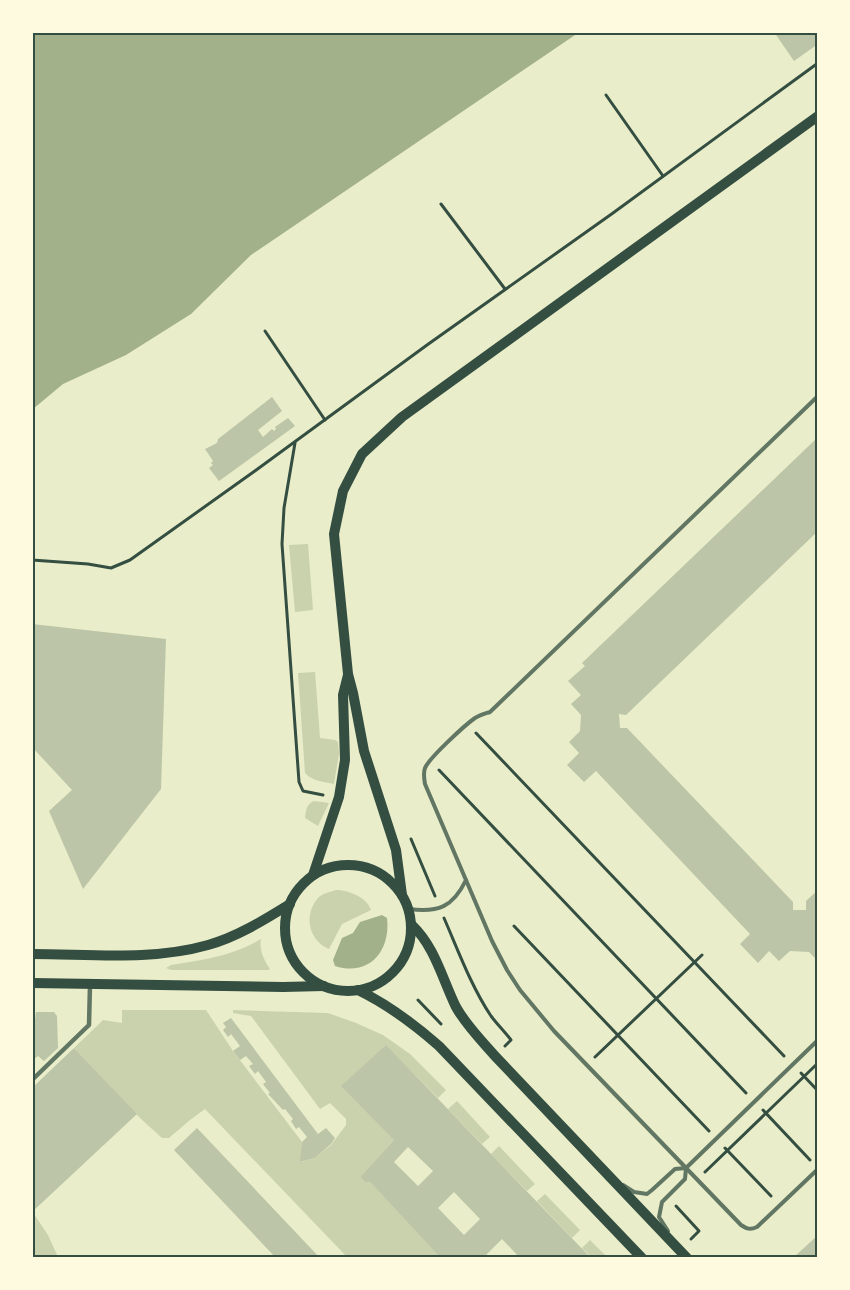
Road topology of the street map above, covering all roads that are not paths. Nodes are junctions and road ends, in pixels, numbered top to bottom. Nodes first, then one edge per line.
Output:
1 (818, 116) edge
2 (818, 396) edge
3 (348, 674) junction
4 (313, 876) junction
5 (466, 880) junction
6 (402, 894) junction
7 (290, 904) junction
8 (409, 909) junction
9 (412, 925) junction
10 (32, 954) edge
11 (32, 983) edge
12 (90, 984) junction
13 (325, 986) junction
14 (358, 990) junction
15 (818, 1040) edge
16 (32, 1080) edge
17 (686, 1168) junction
18 (818, 1169) edge
19 (615, 1182) junction
20 (676, 1246) junction
21 (642, 1258) edge
22 (688, 1258) edge

1 - 3 main road
2 - 5 lane
3 - 4 main road
3 - 6 main road
4 - 6 main road
4 - 7 main road
5 - 8 lane
5 - 17 lane
6 - 8 main road
7 - 10 main road
7 - 13 main road
8 - 9 main road
9 - 14 main road
9 - 19 main road
11 - 12 main road
12 - 13 main road
12 - 16 street
13 - 14 main road
14 - 21 main road
15 - 17 lane
17 - 18 lane
17 - 19 lane
17 - 20 lane
19 - 20 main road
20 - 22 main road

